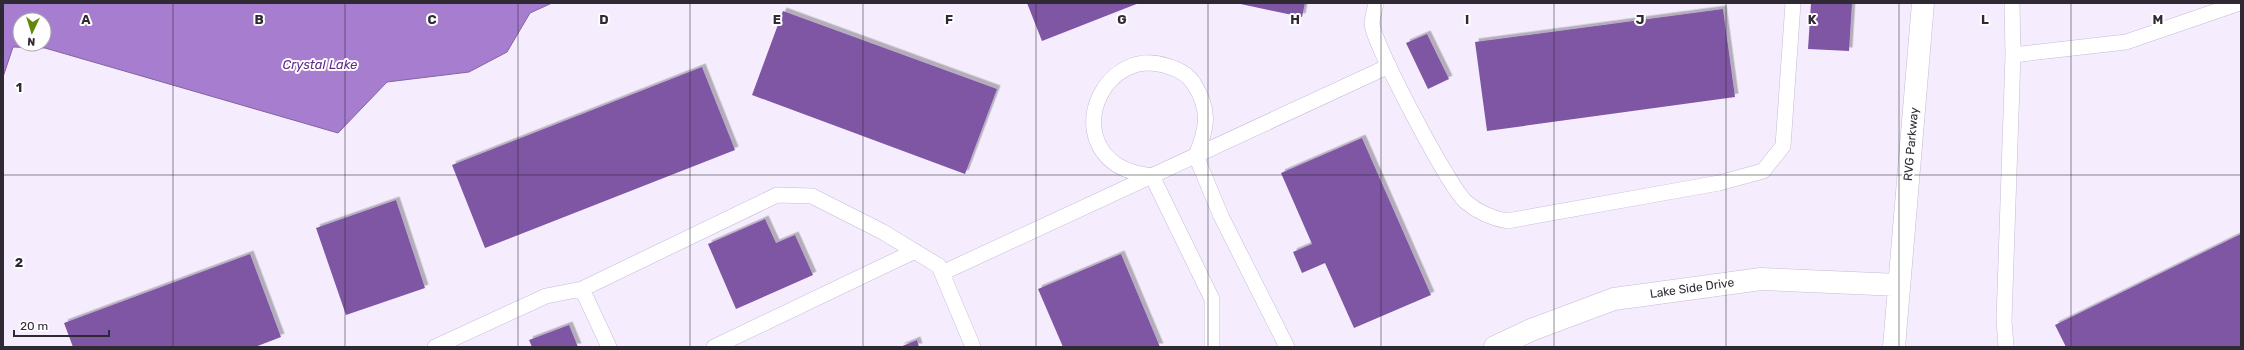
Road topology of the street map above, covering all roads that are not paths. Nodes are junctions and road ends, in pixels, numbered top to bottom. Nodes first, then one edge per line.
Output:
1 (1376, 3) edge
2 (1793, 3) edge
3 (1923, 3) edge
4 (2012, 3) edge
5 (2240, 3) edge
6 (2013, 55) junction
7 (1389, 66) junction
8 (1196, 156) junction
9 (1152, 176) junction
10 (915, 252) junction
11 (942, 273) junction
12 (1899, 285) junction
13 (582, 289) junction
14 (436, 347) edge
15 (609, 347) edge
16 (714, 347) edge
17 (974, 347) edge
18 (1212, 347) edge
19 (1287, 347) edge
20 (1494, 347) edge
21 (1894, 347) edge
22 (2006, 347) edge

1 - 7 lane
2 - 7 lane
3 - 12 street, RVG Parkway
4 - 6 lane
5 - 6 lane
6 - 22 lane
7 - 8 lane
8 - 9 lane
8 - 9 lane
8 - 19 lane
9 - 11 lane
9 - 18 lane
10 - 11 lane
10 - 13 lane
10 - 16 lane
11 - 17 lane
12 - 20 street, Lake Side Drive
12 - 21 street, RVG Parkway
13 - 14 lane
13 - 15 lane

